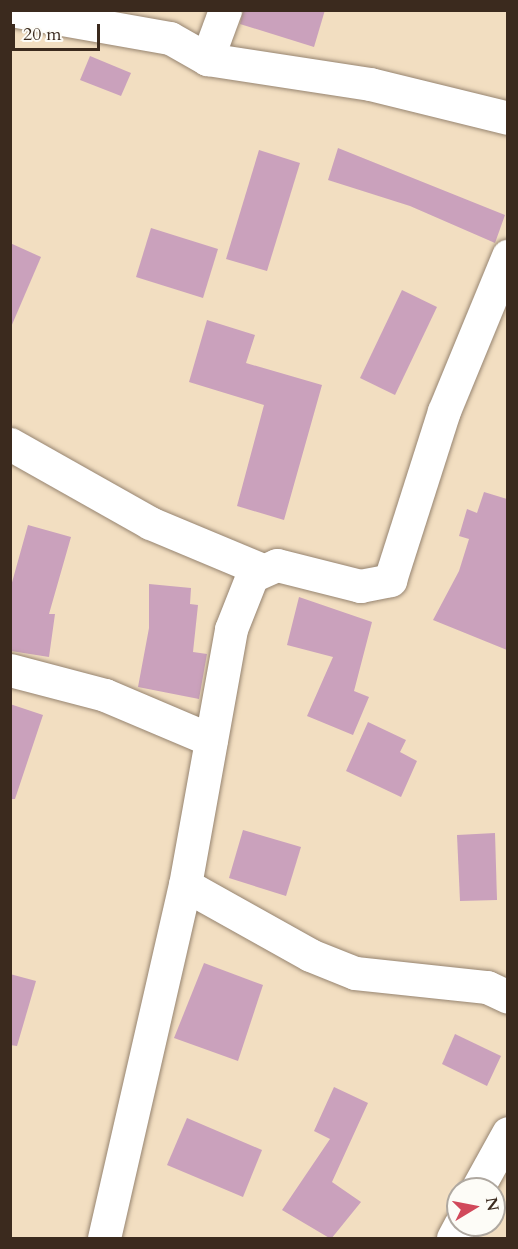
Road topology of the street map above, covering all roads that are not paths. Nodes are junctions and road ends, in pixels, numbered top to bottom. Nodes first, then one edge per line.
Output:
1 (11, 10) edge
2 (225, 10) edge
3 (207, 59) junction
4 (507, 118) edge
5 (507, 256) edge
6 (10, 444) edge
7 (260, 569) junction
8 (10, 670) edge
9 (211, 740) junction
10 (185, 885) junction
11 (507, 997) edge
12 (507, 1133) edge
13 (483, 1177) edge
14 (104, 1239) edge

1 - 3 street
2 - 3 street
3 - 4 street
5 - 7 street
6 - 7 street
7 - 9 street
8 - 9 street
9 - 10 street
10 - 11 street
10 - 14 street
12 - 13 street

